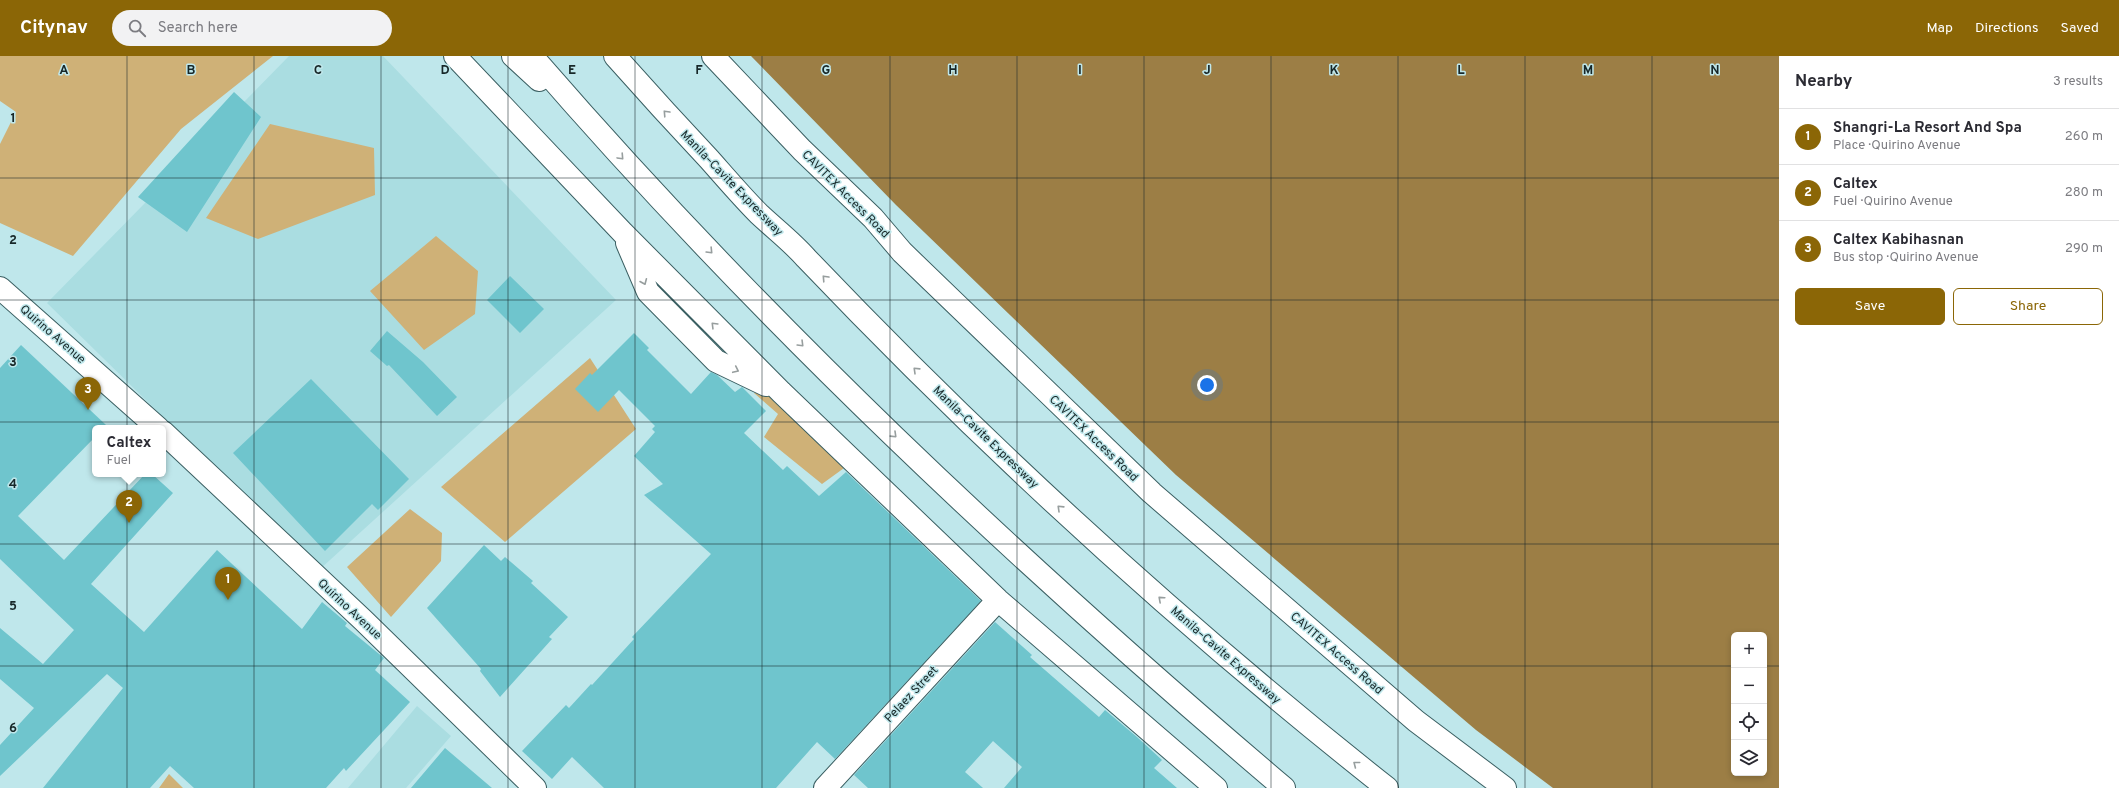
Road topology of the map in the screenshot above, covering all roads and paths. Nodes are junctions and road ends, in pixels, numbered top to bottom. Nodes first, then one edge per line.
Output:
1 (455, 56) edge
2 (513, 56) edge
3 (532, 56) edge
4 (615, 56) edge
5 (713, 56) edge
6 (594, 128) junction
7 (0, 288) edge
8 (155, 425) edge
9 (166, 435) edge
10 (998, 600) junction
11 (535, 788) edge
12 (825, 788) edge
13 (1216, 788) edge
14 (1284, 788) edge
15 (1387, 788) edge
16 (1505, 788) edge

1 - 10 main road
2 - 6 main road
3 - 6 main road
15 -> 4 main road, Manila–Cavite Expressway
5 - 16 main road, CAVITEX Access Road
6 -> 14 main road
7 - 8 main road, Quirino Avenue
9 - 11 main road, Quirino Avenue
10 - 12 main road, Pelaez Street
10 - 13 main road

